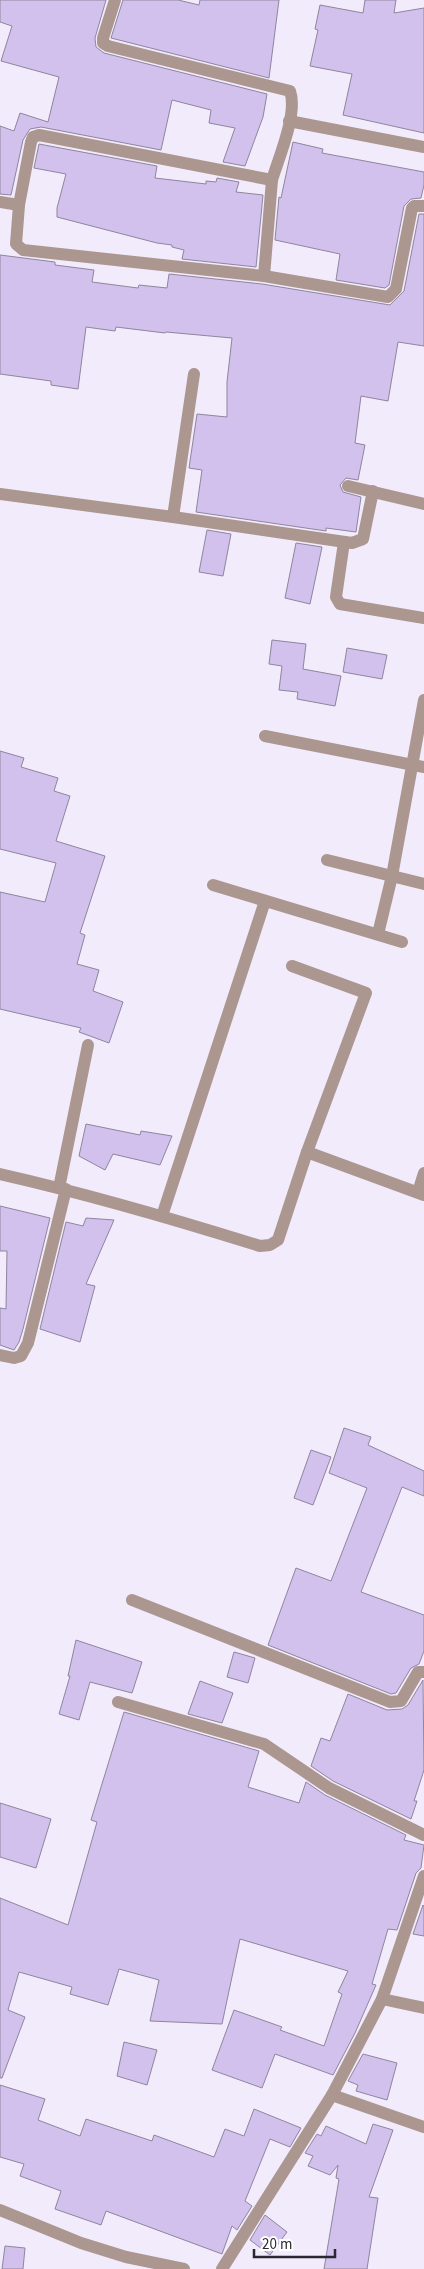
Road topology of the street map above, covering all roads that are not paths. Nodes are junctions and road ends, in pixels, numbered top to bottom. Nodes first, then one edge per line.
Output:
1 (115, 0) edge
2 (289, 121) junction
3 (424, 147) edge
4 (272, 180) junction
5 (0, 202) edge
6 (19, 205) junction
7 (424, 206) edge
8 (264, 276) junction
9 (194, 374) dead end
10 (348, 486) dead end
11 (373, 491) junction
12 (0, 494) edge
13 (424, 504) edge
14 (173, 517) junction
15 (344, 542) junction
16 (424, 618) edge
17 (424, 700) edge
18 (264, 736) dead end
19 (419, 766) edge
20 (327, 860) dead end
21 (392, 876) junction
22 (424, 884) edge
23 (213, 885) dead end
24 (265, 901) junction
25 (378, 934) junction
26 (402, 942) dead end
27 (292, 966) dead end
28 (88, 1045) dead end
29 (307, 1152) junction
30 (424, 1173) edge
31 (0, 1174) edge
32 (63, 1189) junction
33 (421, 1194) edge
34 (162, 1216) junction
35 (0, 1355) edge
36 (132, 1600) dead end
37 (424, 1672) edge
38 (118, 1702) dead end
39 (424, 1835) edge
40 (424, 1876) edge
41 (422, 1890) edge
42 (382, 1999) junction
43 (424, 2008) edge
44 (332, 2095) junction
45 (424, 2127) edge
46 (0, 2210) edge
47 (176, 2268) edge
48 (222, 2269) edge

1 - 2 street
2 - 3 street
2 - 4 street
4 - 6 street
4 - 8 street
5 - 6 street
6 - 8 street
7 - 8 street
9 - 14 street
10 - 11 street
11 - 13 street
11 - 15 street
12 - 14 street
14 - 15 street
15 - 16 street
17 - 19 street
18 - 19 street
19 - 21 street
20 - 21 street
21 - 22 street
21 - 25 street
23 - 24 street
24 - 25 street
24 - 34 street
25 - 26 street
27 - 29 street
28 - 32 street
29 - 33 street
29 - 34 street
30 - 33 street
31 - 32 street
32 - 34 street
32 - 35 street
36 - 37 street
38 - 39 street
40 - 41 street
41 - 42 street
42 - 43 street
42 - 44 street
44 - 45 street
44 - 48 street
46 - 47 street

